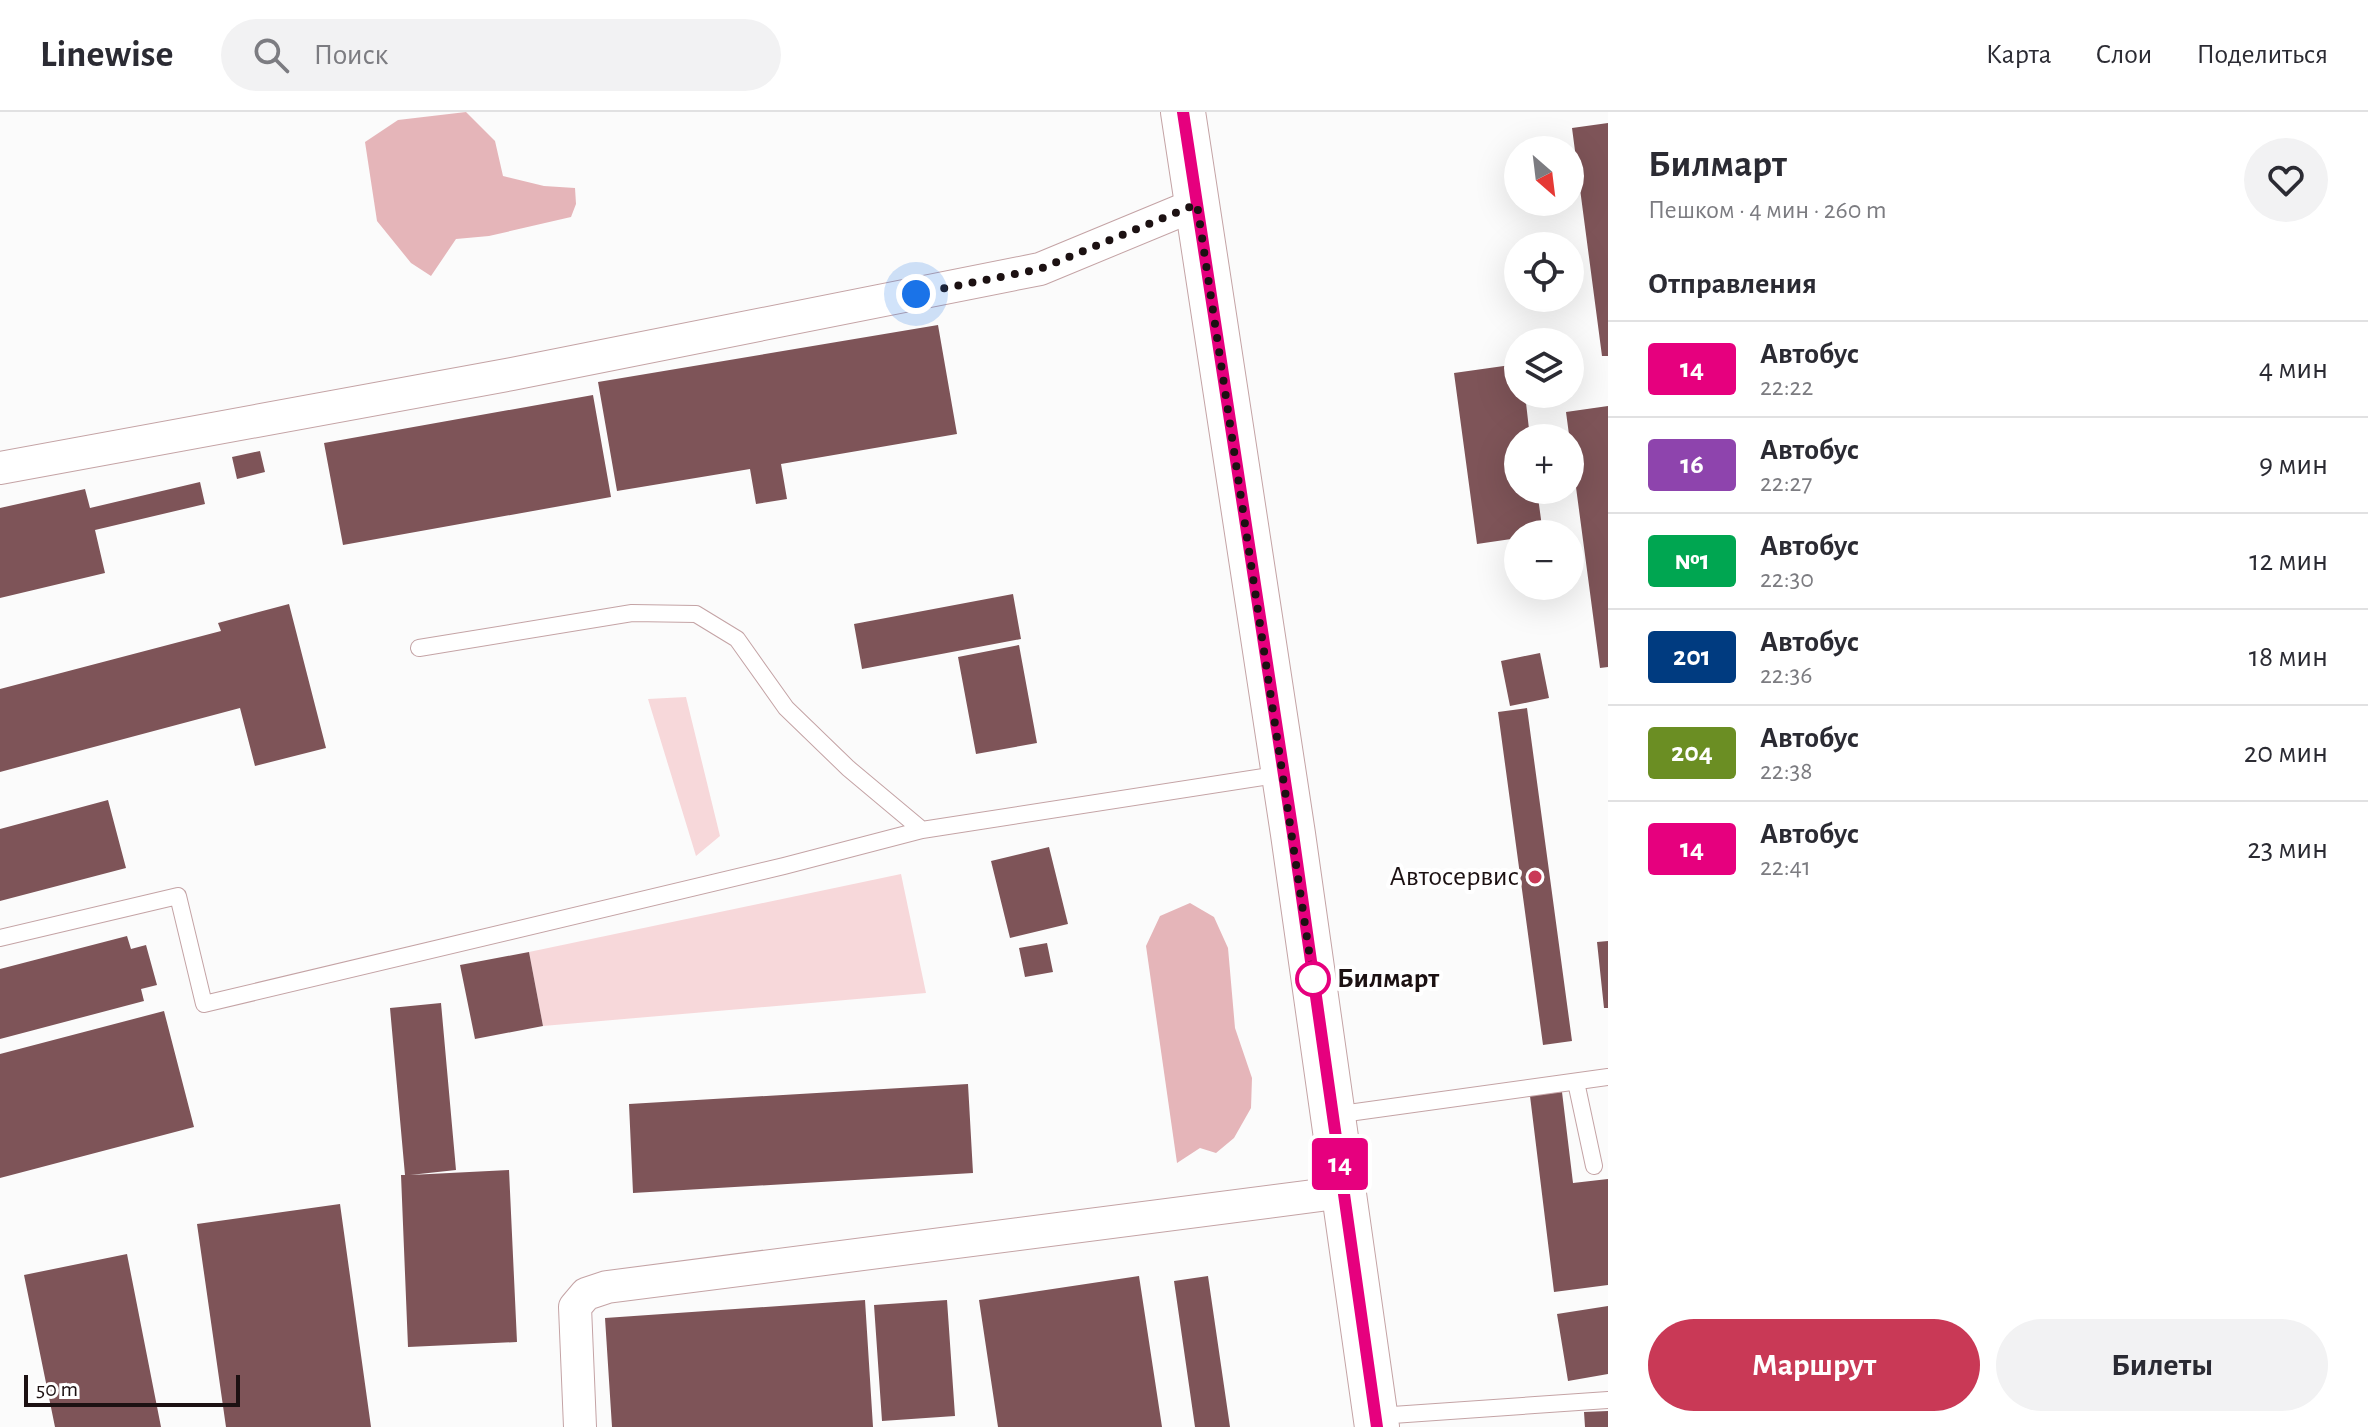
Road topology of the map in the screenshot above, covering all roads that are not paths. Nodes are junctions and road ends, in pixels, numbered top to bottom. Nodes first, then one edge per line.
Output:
1 (1183, 112) edge
2 (1197, 204) junction
3 (0, 468) edge
4 (419, 648) dead end
5 (1283, 774) junction
6 (922, 830) junction
7 (0, 938) edge
8 (1608, 1077) edge
9 (1576, 1082) junction
10 (1333, 1116) junction
11 (1594, 1166) dead end
12 (1344, 1192) junction
13 (1608, 1400) edge
14 (1376, 1422) edge
15 (580, 1427) edge

1 - 2 main road
2 - 3 street
2 - 5 main road
4 - 6 lane
5 - 6 lane
5 - 10 main road
6 - 7 lane
8 - 9 lane
9 - 10 lane
9 - 11 lane
10 - 12 main road
12 - 14 main road
12 - 15 street
13 - 14 lane

